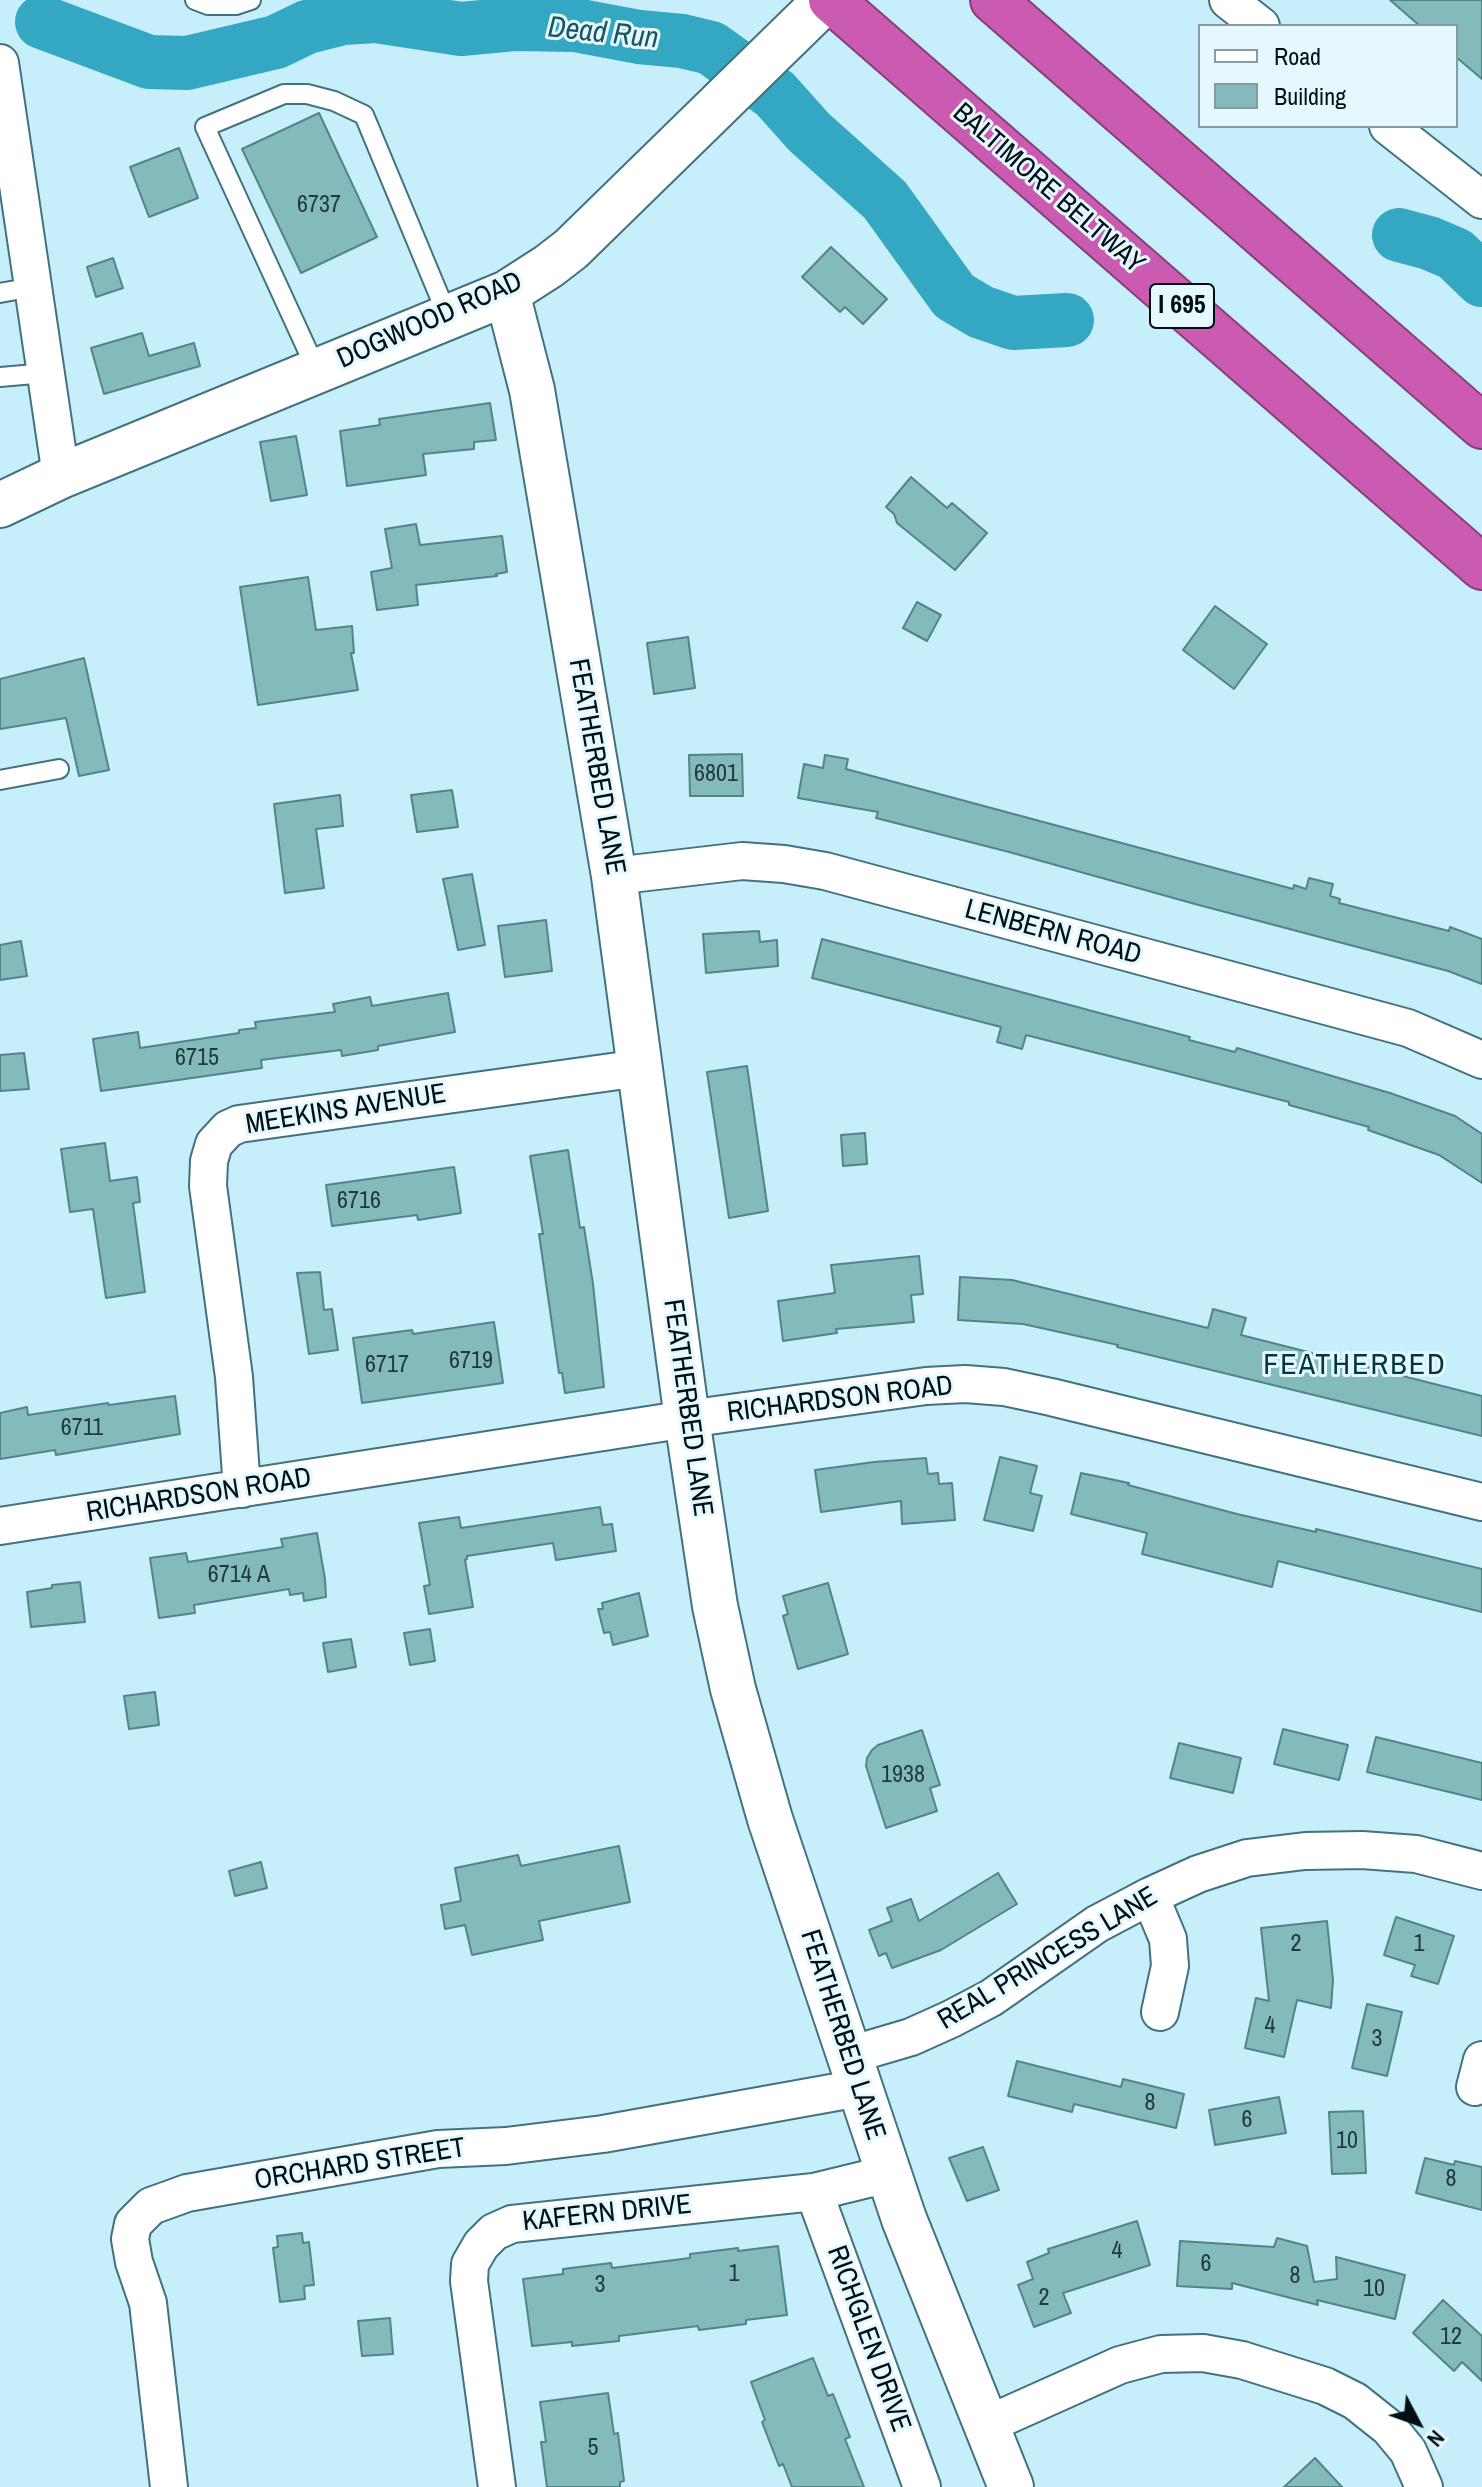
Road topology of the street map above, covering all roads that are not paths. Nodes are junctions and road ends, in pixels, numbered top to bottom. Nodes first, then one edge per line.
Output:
1 (195, 0) edge
2 (251, 0) edge
3 (829, 0) edge
4 (993, 0) edge
5 (1228, 0) edge
6 (1258, 24) edge
7 (0, 67) edge
8 (1391, 128) edge
9 (1482, 200) edge
10 (17, 290) edge
11 (507, 293) junction
12 (448, 317) junction
13 (317, 371) junction
14 (46, 373) junction
15 (0, 377) edge
16 (1482, 426) edge
17 (61, 476) junction
18 (0, 505) edge
19 (1482, 567) edge
20 (59, 769) dead end
21 (0, 780) edge
22 (614, 876) junction
23 (1482, 1060) edge
24 (640, 1068) junction
25 (687, 1419) junction
26 (242, 1489) junction
27 (1482, 1502) edge
28 (0, 1526) edge
29 (1482, 1871) edge
30 (1150, 1896) junction
31 (1160, 2012) dead end
32 (854, 2072) junction
33 (888, 2174) junction
34 (814, 2192) junction
35 (986, 2425) junction
36 (169, 2487) edge
37 (497, 2487) edge
38 (922, 2487) edge
39 (1011, 2487) edge
40 (1424, 2487) edge

1 - 2 lane
3 - 11 street, DOGWOOD ROAD
3 - 19 highway, BALTIMORE BELTWAY / I 695
4 - 16 highway
5 - 6 street
7 - 10 street
8 - 9 street
10 - 14 street
11 - 12 street, DOGWOOD ROAD
11 - 22 street, FEATHERBED LANE
12 - 13 street, DOGWOOD ROAD
12 - 13 lane
13 - 17 street, DOGWOOD ROAD
14 - 15 lane
14 - 17 street
17 - 18 street, DOGWOOD ROAD
20 - 21 lane
22 - 23 street, LENBERN ROAD
22 - 24 street, FEATHERBED LANE
24 - 25 street, FEATHERBED LANE
24 - 26 street, MEEKINS AVENUE
25 - 26 street, RICHARDSON ROAD
25 - 27 street, RICHARDSON ROAD
25 - 32 street, FEATHERBED LANE
26 - 28 street, RICHARDSON ROAD
29 - 30 street, REAL PRINCESS LANE
30 - 31 street
30 - 32 street, REAL PRINCESS LANE
32 - 33 street, FEATHERBED LANE
32 - 36 street, ORCHARD STREET
33 - 34 street, KAFERN DRIVE
33 - 35 street, FEATHERBED LANE
34 - 37 street, KAFERN DRIVE
34 - 38 street, RICHGLEN DRIVE
35 - 39 street, FEATHERBED LANE
35 - 40 street

